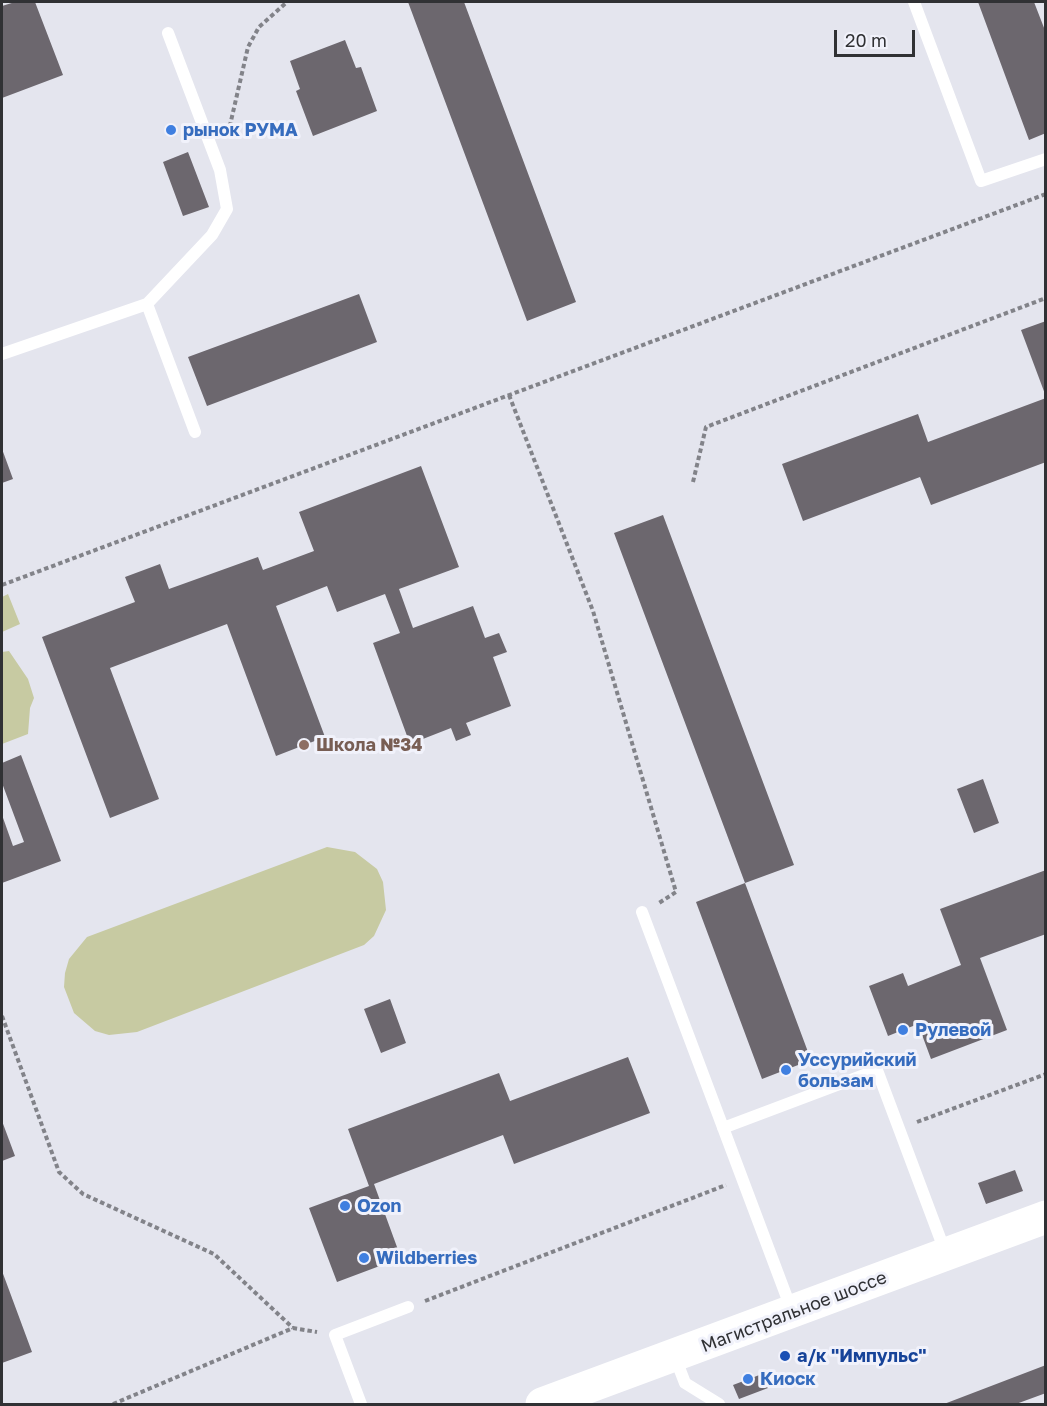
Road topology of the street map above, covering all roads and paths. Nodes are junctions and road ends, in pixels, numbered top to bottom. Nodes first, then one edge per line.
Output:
1 (287, 2) edge
2 (915, 2) edge
3 (168, 33) dead end
4 (1046, 159) edge
5 (220, 170) junction
6 (1046, 194) edge
7 (1046, 298) edge
8 (147, 304) junction
9 (2, 354) edge
10 (509, 394) junction
11 (195, 432) dead end
12 (693, 482) dead end
13 (2, 585) edge
14 (642, 912) joint
15 (2, 1016) edge
16 (1046, 1074) edge
17 (723, 1128) junction
18 (899, 1129) junction
19 (742, 1179) junction
20 (1046, 1217) edge
21 (946, 1255) junction
22 (408, 1307) joint
23 (792, 1312) junction
24 (293, 1328) junction
25 (335, 1335) junction
26 (675, 1356) junction
27 (113, 1404) edge
28 (361, 1404) edge
29 (542, 1404) edge
30 (719, 1404) edge

1 - 5 path
2 - 4 lane
3 - 5 lane
5 - 8 lane
6 - 10 path
7 - 12 path
8 - 9 lane
8 - 11 lane
10 - 13 path
10 - 14 path
14 - 17 lane
15 - 24 path
16 - 18 path
17 - 18 lane
17 - 19 lane
18 - 21 lane
19 - 22 path
19 - 23 lane
20 - 21 main road, Магистральное шоссе
21 - 23 main road, Магистральное шоссе
22 - 25 lane
23 - 26 main road, Магистральное шоссе
24 - 25 path
24 - 27 path
25 - 28 lane
26 - 29 main road, Магистральное шоссе
26 - 30 lane

